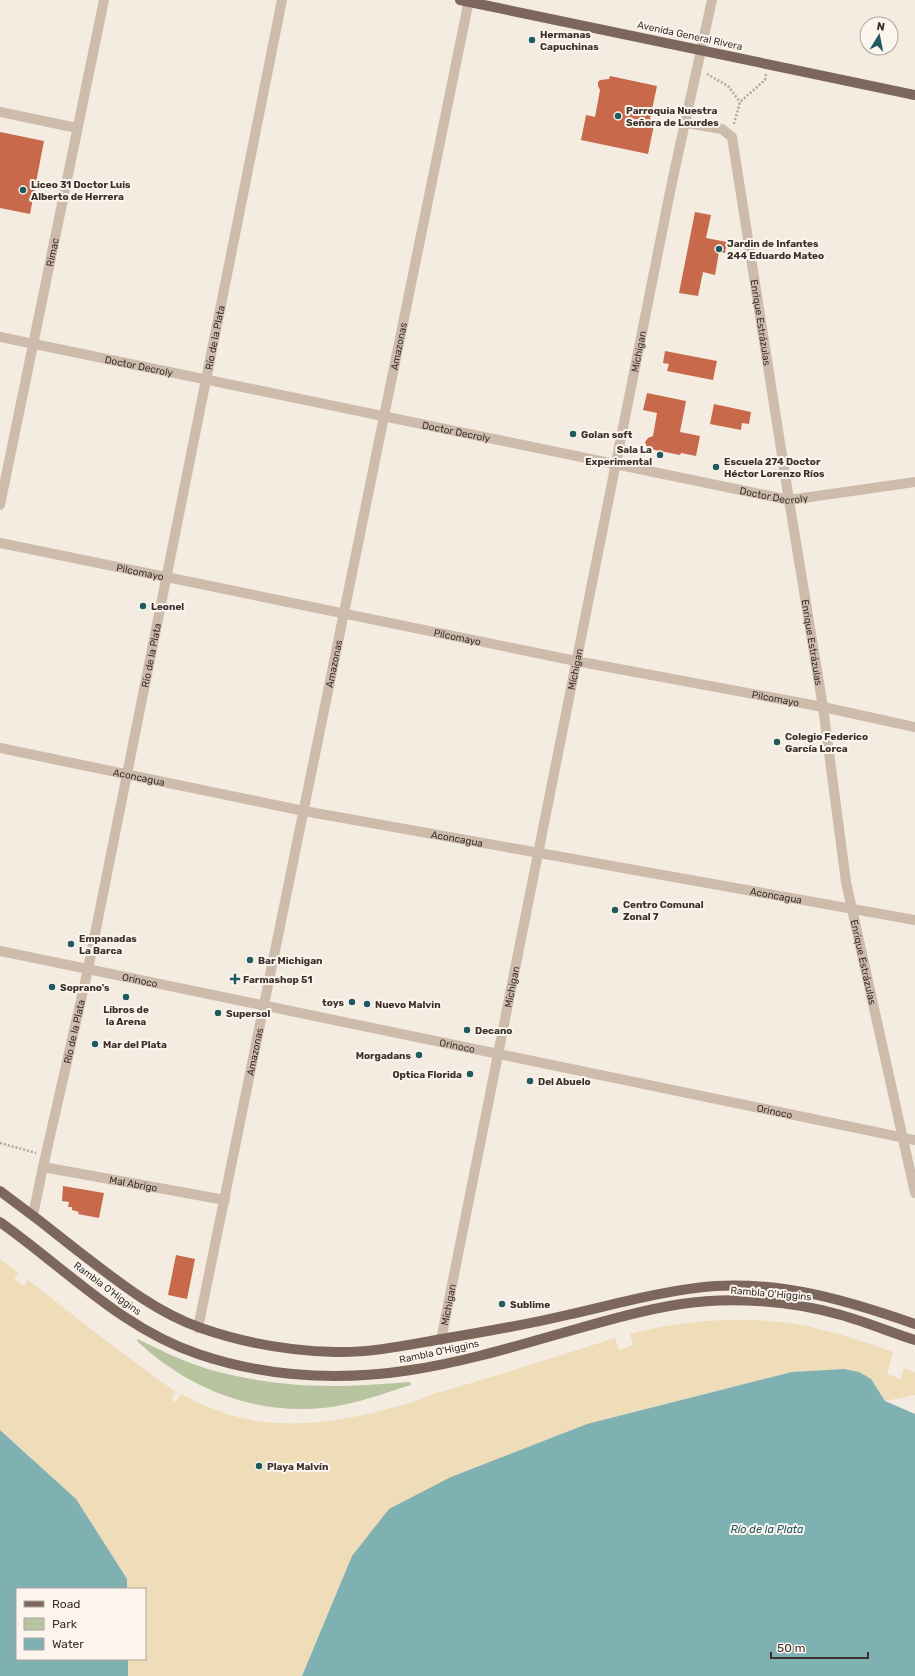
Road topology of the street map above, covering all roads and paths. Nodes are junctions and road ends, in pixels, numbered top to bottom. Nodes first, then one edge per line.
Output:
1 (104, 0) edge
2 (282, 0) edge
3 (712, 0) edge
4 (466, 1) edge
5 (702, 50) junction
6 (768, 64) junction
7 (698, 69) junction
8 (915, 95) edge
9 (740, 102) junction
10 (0, 112) edge
11 (686, 123) junction
12 (77, 128) junction
13 (732, 137) junction
14 (0, 337) edge
15 (34, 344) junction
16 (206, 381) junction
17 (384, 418) junction
18 (616, 464) junction
19 (915, 482) edge
20 (788, 500) junction
21 (0, 505) edge
22 (0, 543) edge
23 (167, 577) junction
24 (344, 613) junction
25 (576, 661) junction
26 (823, 706) junction
27 (915, 727) edge
28 (0, 748) edge
29 (127, 774) junction
30 (304, 811) junction
31 (539, 853) junction
32 (852, 909) junction
33 (915, 920) edge
34 (0, 951) edge
35 (88, 969) junction
36 (264, 1005) junction
37 (498, 1054) junction
38 (904, 1138) junction
39 (915, 1140) edge
40 (0, 1143) edge
41 (42, 1167) junction
42 (0, 1191) edge
43 (915, 1193) edge
44 (225, 1200) junction
45 (33, 1215) junction
46 (0, 1222) edge
47 (915, 1324) edge
48 (198, 1328) junction
49 (441, 1340) junction
50 (915, 1340) edge

1 - 12 street, Rimac
2 - 16 street, Río de la Plata
3 - 5 street, Míchigan
4 - 5 main road, Avenida General Rivera
4 - 17 street, Amazonas
5 - 6 main road, Avenida General Rivera
5 - 7 street, Míchigan
6 - 8 main road, Avenida General Rivera
6 - 9 path
7 - 9 path
7 - 11 street, Míchigan
9 - 13 path
10 - 12 street
11 - 13 street
11 - 18 street, Míchigan
12 - 15 street, Rimac
13 - 20 street, Enrique Estrázulas
14 - 15 street, Doctor Decroly
15 - 16 street, Doctor Decroly
15 - 21 street, Rimac
16 - 17 street, Doctor Decroly
16 - 23 street, Río de la Plata
17 - 18 street, Doctor Decroly
17 - 24 street, Amazonas
18 - 20 street, Doctor Decroly
18 - 25 street, Míchigan
19 - 20 street, Doctor Decroly
20 - 26 street, Enrique Estrázulas
22 - 23 street, Pilcomayo
23 - 24 street, Pilcomayo
23 - 29 street, Río de la Plata
24 - 25 street, Pilcomayo
24 - 30 street, Amazonas
25 - 26 street, Pilcomayo
25 - 31 street, Míchigan
26 - 27 street, Pilcomayo
26 - 32 street, Enrique Estrázulas
28 - 29 street, Aconcagua
29 - 30 street, Aconcagua
29 - 35 street, Río de la Plata
30 - 31 street, Aconcagua
30 - 36 street, Amazonas
31 - 32 street, Aconcagua
31 - 37 street, Míchigan
32 - 33 street, Aconcagua
32 - 38 street, Enrique Estrázulas
34 - 35 street, Orinoco
35 - 36 street, Orinoco
35 - 41 street, Río de la Plata
36 - 37 street, Orinoco
36 - 44 street, Amazonas
37 - 38 street, Orinoco
37 - 49 street, Míchigan
38 - 39 street, Orinoco
38 - 43 street, Enrique Estrázulas
40 - 41 path
41 - 44 street, Mal Abrigo
41 - 45 street, Río de la Plata
42 - 45 main road, Rambla O'Higgins
44 - 48 street, Amazonas
45 - 48 main road, Rambla O'Higgins
46 - 50 main road, Rambla O'Higgins
47 - 49 main road, Rambla O'Higgins
48 - 49 main road, Rambla O'Higgins

